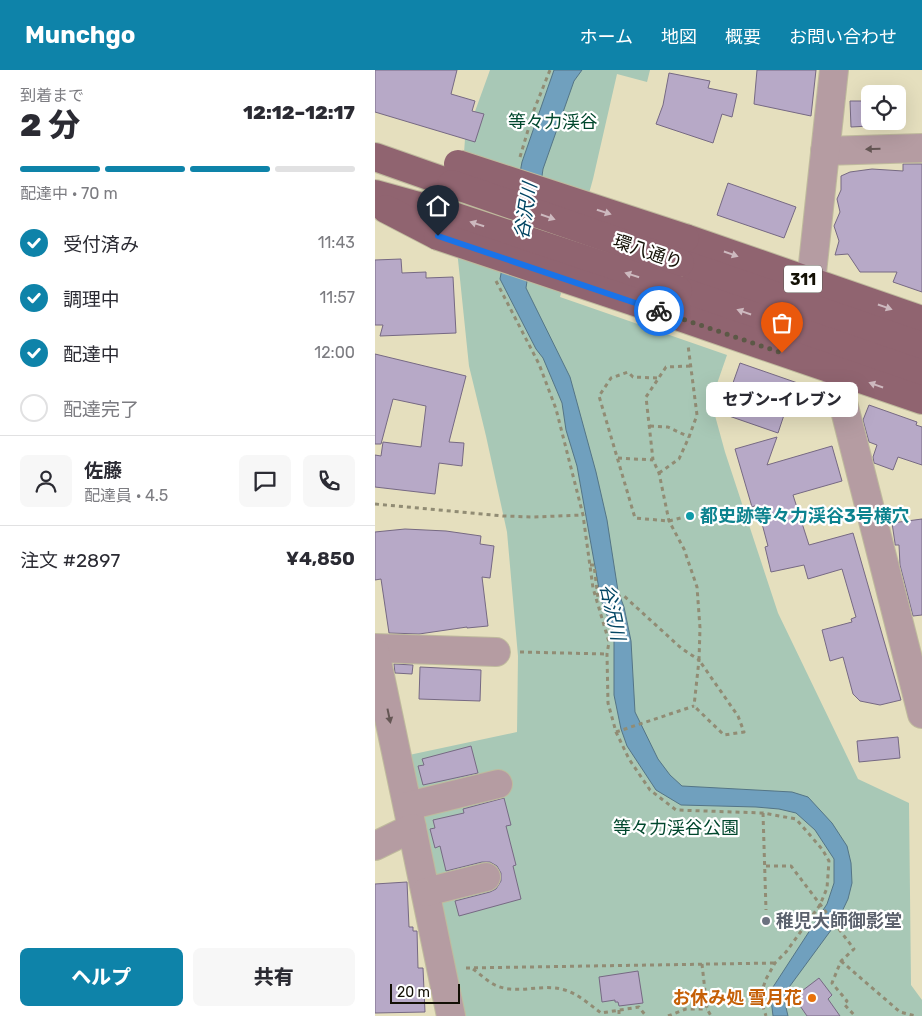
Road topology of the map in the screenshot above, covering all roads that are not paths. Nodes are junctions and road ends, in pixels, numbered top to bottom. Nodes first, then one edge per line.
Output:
1 (834, 70) edge
2 (922, 148) edge
3 (825, 151) junction
4 (378, 158) edge
5 (375, 194) edge
6 (375, 204) edge
7 (441, 225) junction
8 (683, 250) junction
9 (811, 282) junction
10 (922, 320) edge
11 (922, 346) edge
12 (835, 371) junction
13 (922, 374) edge
14 (922, 400) edge
15 (375, 650) edge
16 (504, 652) road end
17 (922, 714) edge
18 (498, 784) dead end
19 (410, 817) junction
20 (375, 846) edge
21 (486, 876) dead end
22 (426, 892) junction
23 (451, 1016) edge

1 - 3 street
2 -> 3 street
3 - 9 street
4 -> 8 main road, 環八通り / 311, bridge
5 - 7 main road, 環八通り
6 - 7 main road
7 - 12 main road, bridge
13 -> 7 main road, 環八通り, bridge
8 -> 9 main road, 311
8 - 11 main road, 環八通り / 311
9 -> 10 main road, 311
14 -> 12 main road
12 - 17 street
15 - 16 street
15 -> 19 street
18 - 19 street
19 - 20 street
19 - 22 street
21 - 22 street
22 - 23 street

